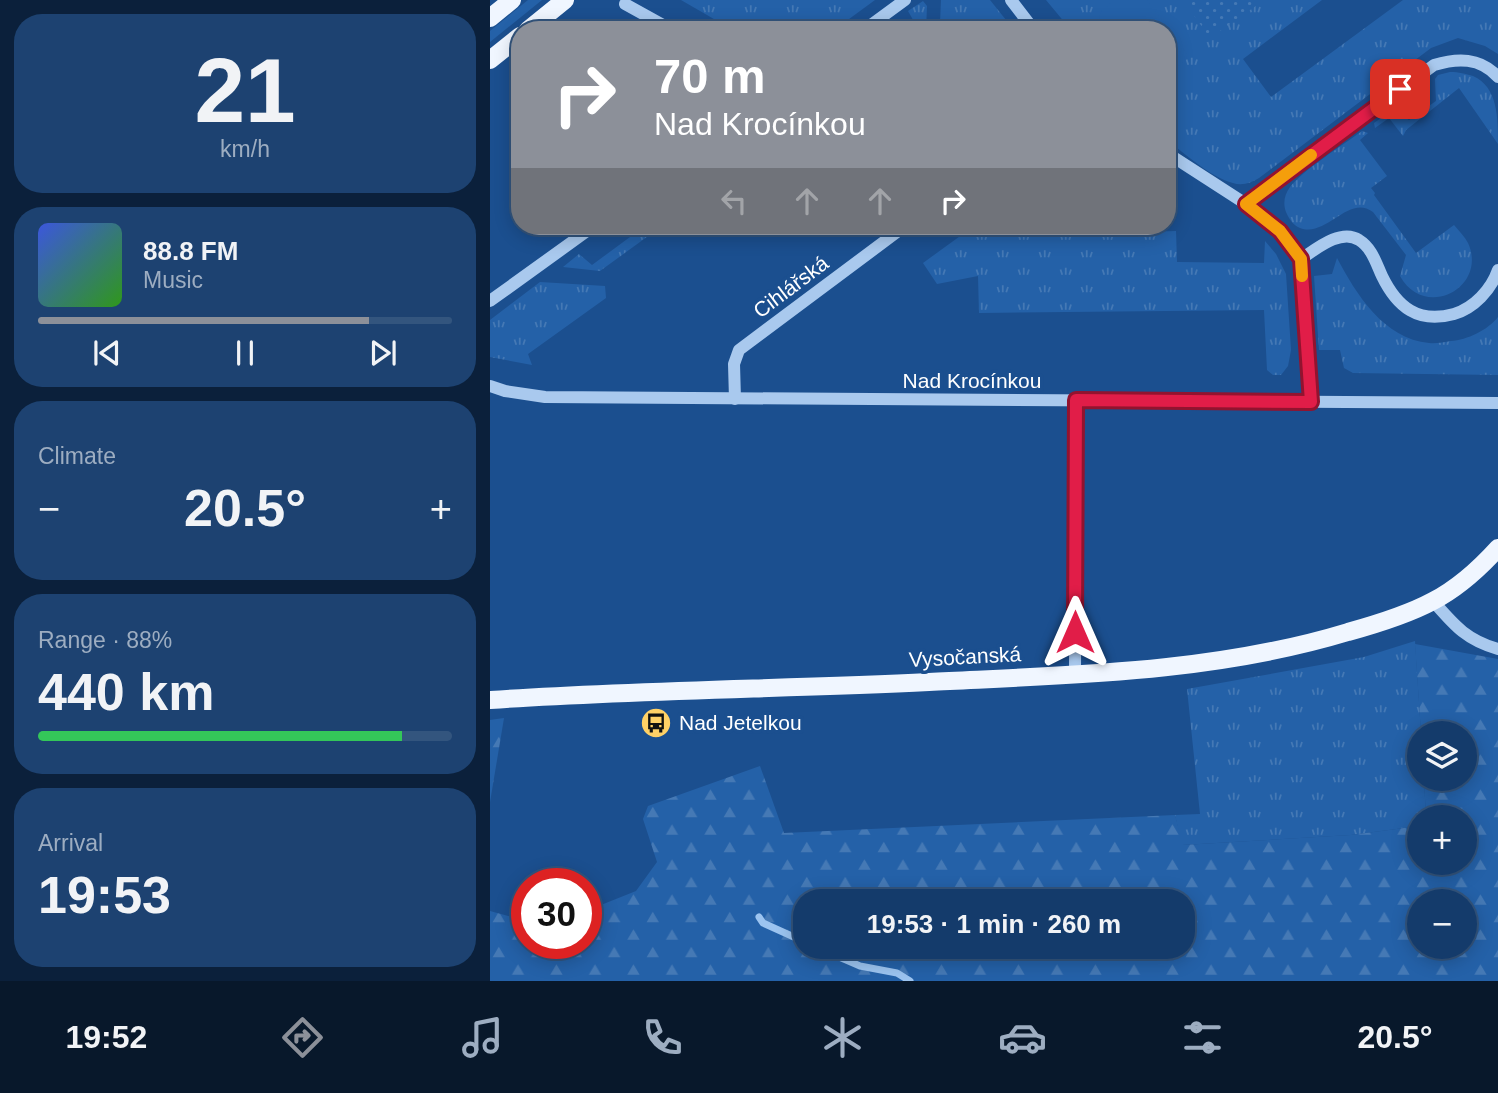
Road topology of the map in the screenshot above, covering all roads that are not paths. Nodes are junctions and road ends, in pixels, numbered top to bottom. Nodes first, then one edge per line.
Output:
1 (512, 0) edge
2 (565, 0) edge
3 (905, 0) edge
4 (1011, 0) edge
5 (625, 4) dead end
6 (490, 18) edge
7 (539, 21) edge
8 (655, 21) edge
9 (876, 21) edge
10 (1027, 21) edge
11 (511, 43) edge
12 (490, 60) edge
13 (1498, 77) edge
14 (1176, 159) edge
15 (1246, 204) junction
16 (582, 235) edge
17 (893, 235) edge
18 (1301, 259) junction
19 (1498, 270) edge
20 (490, 301) edge
21 (490, 386) edge
22 (735, 398) junction
23 (1076, 400) junction
24 (1311, 402) junction
25 (1498, 403) edge
26 (1498, 548) edge
27 (1433, 601) junction
28 (1498, 649) edge
29 (1075, 675) junction
30 (490, 700) edge

1 - 6 main road
2 - 7 main road
3 - 9 street
4 - 10 street
5 - 8 street
11 - 12 main road
13 - 15 street
14 - 15 street
15 - 18 street
16 - 20 street
17 - 22 street, Cihlářská
18 - 19 street
18 - 24 street
21 - 22 street, Nad Krocínkou
22 - 23 street, Nad Krocínkou
23 - 24 street, Nad Krocínkou
23 - 29 street
24 - 25 street, Nad Krocínkou
26 - 27 main road, Vysočanská
27 - 28 street
27 - 29 main road, Vysočanská
29 - 30 main road, Vysočanská

